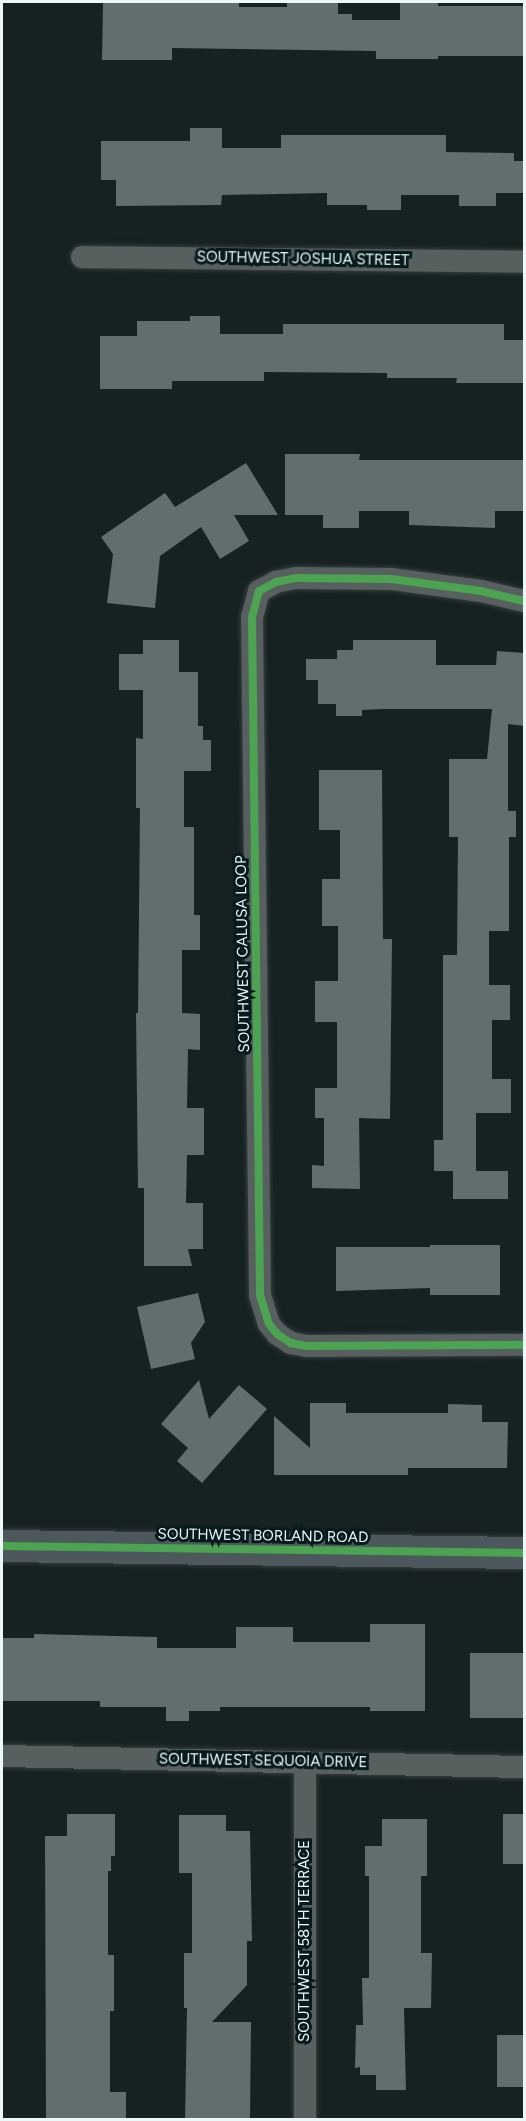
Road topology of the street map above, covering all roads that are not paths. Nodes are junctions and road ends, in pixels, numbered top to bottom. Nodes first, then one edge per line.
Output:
1 (81, 257) dead end
2 (525, 262) edge
3 (525, 601) edge
4 (525, 1345) edge
5 (2, 1546) edge
6 (525, 1553) edge
7 (2, 1756) edge
8 (305, 1763) junction
9 (525, 1767) edge
10 (305, 2120) edge

1 - 2 street, SOUTHWEST JOSHUA STREET
3 - 4 street, SOUTHWEST CALUSA LOOP
5 - 6 main road, SOUTHWEST BORLAND ROAD
7 - 8 street, SOUTHWEST SEQUOIA DRIVE
8 - 9 street, SOUTHWEST SEQUOIA DRIVE
8 - 10 street, SOUTHWEST 58TH TERRACE

